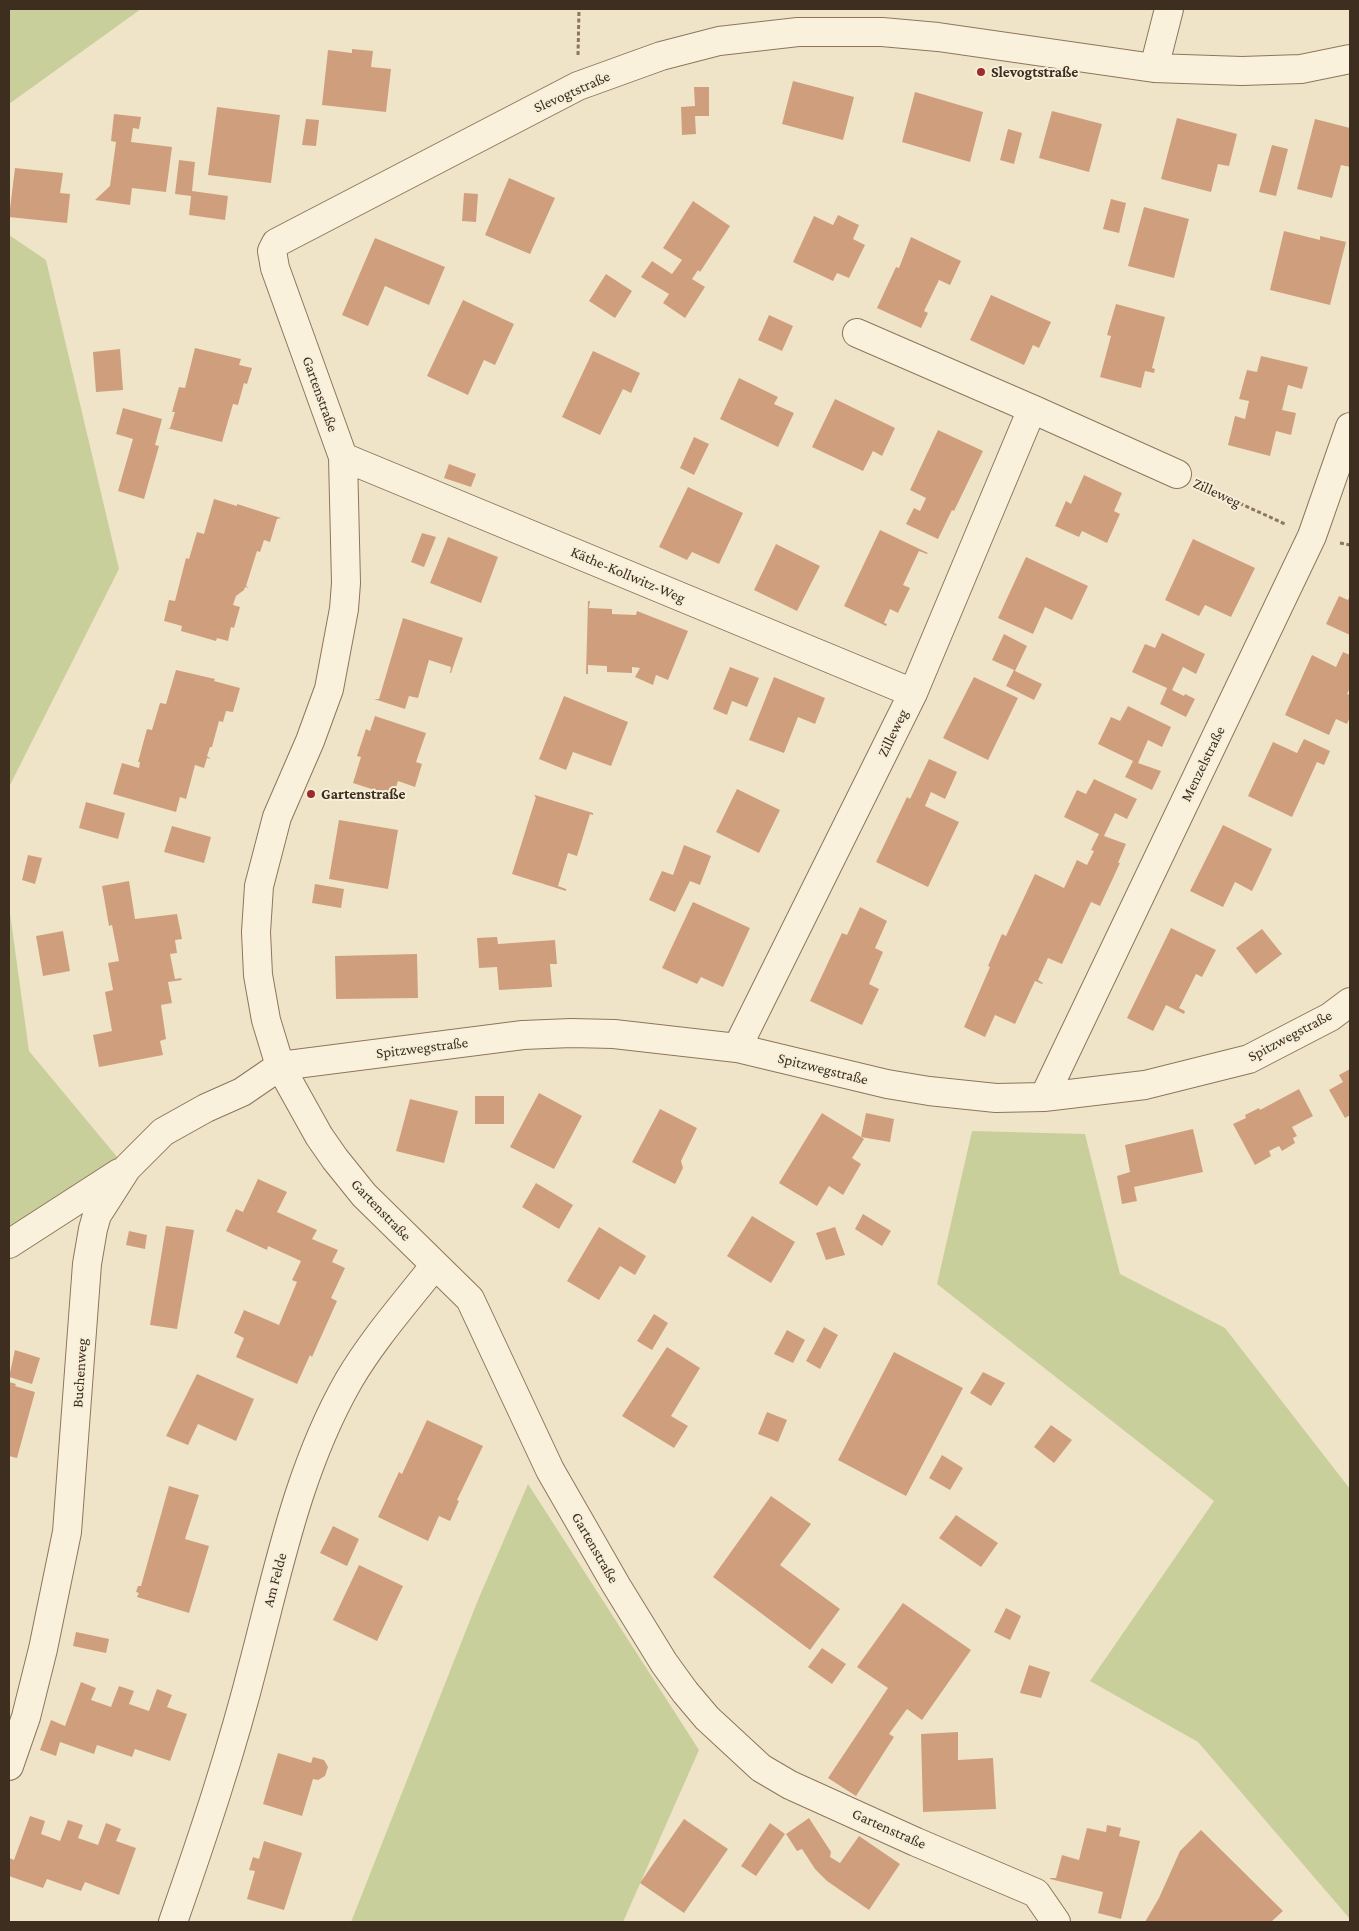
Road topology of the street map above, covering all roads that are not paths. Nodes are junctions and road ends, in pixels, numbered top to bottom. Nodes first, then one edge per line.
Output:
1 (1169, 9) edge
2 (1350, 59) edge
3 (1154, 68) junction
4 (272, 251) joint
5 (857, 333) dead end
6 (1032, 409) junction
7 (1350, 426) edge
8 (343, 457) junction
9 (1176, 474) road end
10 (913, 694) junction
11 (1350, 1002) edge
12 (737, 1048) junction
13 (280, 1066) junction
14 (1044, 1097) junction
15 (126, 1168) junction
16 (9, 1244) edge
17 (435, 1265) junction
18 (9, 1766) edge
19 (173, 1922) edge
20 (1056, 1922) edge

1 - 3 street
2 - 3 street, Slevogtstraße
3 - 4 street, Slevogtstraße
4 - 8 street, Gartenstraße
5 - 6 street, Zilleweg
6 - 9 street, Zilleweg
6 - 10 street, Zilleweg
7 - 14 street, Menzelstraße
8 - 10 street, Käthe-Kollwitz-Weg
8 - 13 street, Gartenstraße
10 - 12 street, Zilleweg
11 - 14 street, Spitzwegstraße
12 - 13 street, Spitzwegstraße
12 - 14 street, Spitzwegstraße
13 - 15 street, Buchenweg
13 - 17 street, Gartenstraße
15 - 16 street
15 - 18 street, Buchenweg
17 - 19 street, Am Felde
17 - 20 street, Gartenstraße

